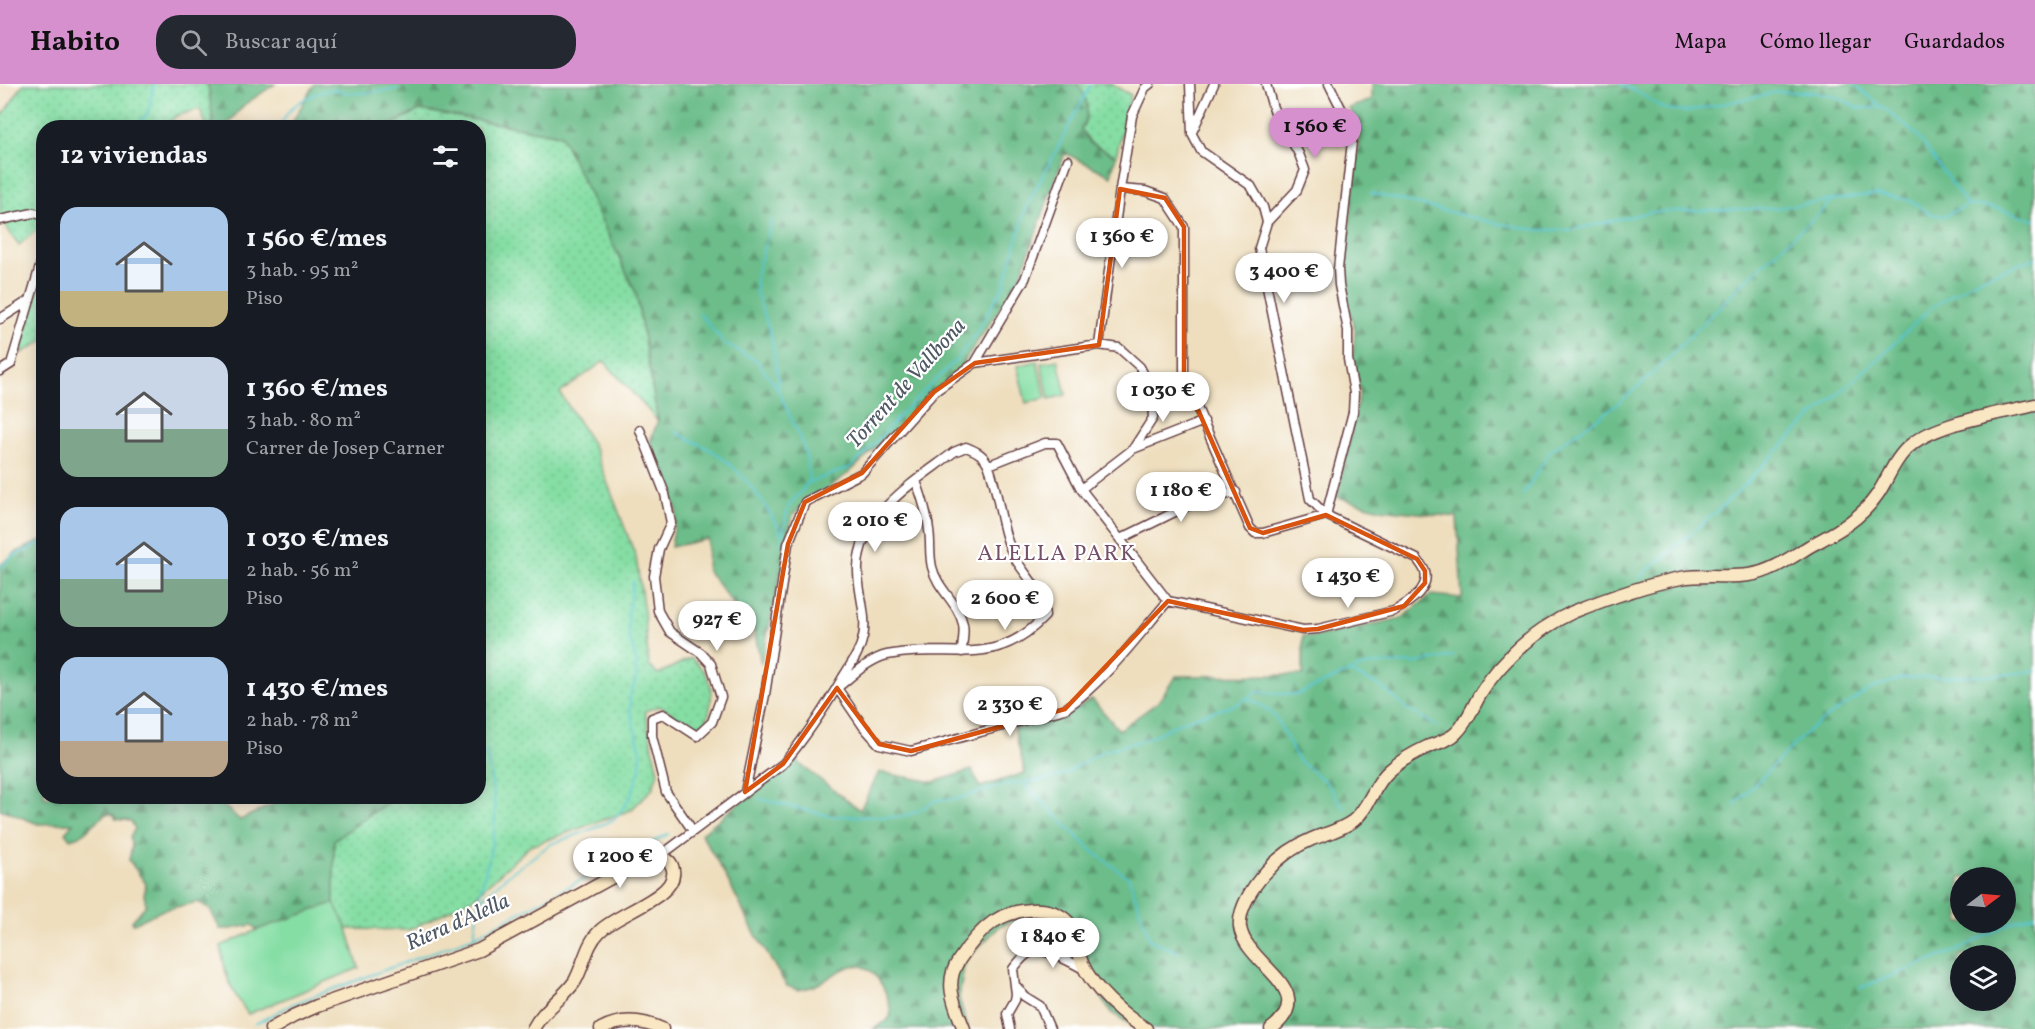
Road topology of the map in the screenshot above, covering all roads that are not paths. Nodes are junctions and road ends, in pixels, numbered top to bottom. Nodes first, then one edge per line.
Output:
1 (1150, 84) edge
2 (1190, 84) edge
3 (1214, 84) edge
4 (1266, 84) edge
5 (1329, 84) edge
6 (1192, 134) junction
7 (1068, 160) dead end
8 (1120, 189) junction
9 (36, 214) edge
10 (0, 220) edge
11 (1267, 222) junction
12 (36, 280) edge
13 (30, 300) junction
14 (0, 320) edge
15 (1099, 345) junction
16 (975, 363) junction
17 (0, 371) edge
18 (2035, 405) edge
19 (1204, 422) junction
20 (640, 430) dead end
21 (1133, 450) junction
22 (989, 465) junction
23 (916, 481) junction
24 (1081, 489) junction
25 (1236, 492) junction
26 (1326, 515) junction
27 (1120, 539) junction
28 (1168, 601) junction
29 (962, 652) junction
30 (837, 688) junction
31 (745, 792) junction
32 (693, 831) junction
33 (665, 859) junction
34 (1086, 970) junction
35 (1014, 985) junction
36 (271, 1029) edge
37 (533, 1029) edge
38 (601, 1029) edge
39 (662, 1029) edge
40 (964, 1029) edge
41 (1010, 1029) edge
42 (1050, 1029) edge
43 (1146, 1029) edge
44 (1271, 1029) edge

1 - 8 street
2 - 6 street
3 - 6 street
4 - 11 street
5 - 26 street
6 - 11 street
7 - 16 street
8 - 15 street
8 - 19 street
9 - 10 street
11 - 26 street
12 - 13 street
13 - 14 street
13 - 17 street
15 - 16 street
15 - 21 street
16 - 31 street
18 - 44 main road
19 - 21 street
19 - 25 street
20 - 32 street
21 - 24 street
22 - 23 street
22 - 24 street
22 - 29 street
23 - 29 street
23 - 30 street
24 - 27 street
25 - 26 street
25 - 27 street
26 - 28 street
27 - 28 street
28 - 30 street
29 - 30 street
30 - 31 street
31 - 32 street
32 - 33 street
33 - 36 main road
33 - 37 main road
34 - 35 street
34 - 40 main road
34 - 43 main road
35 - 41 street
35 - 42 street
38 - 39 main road

